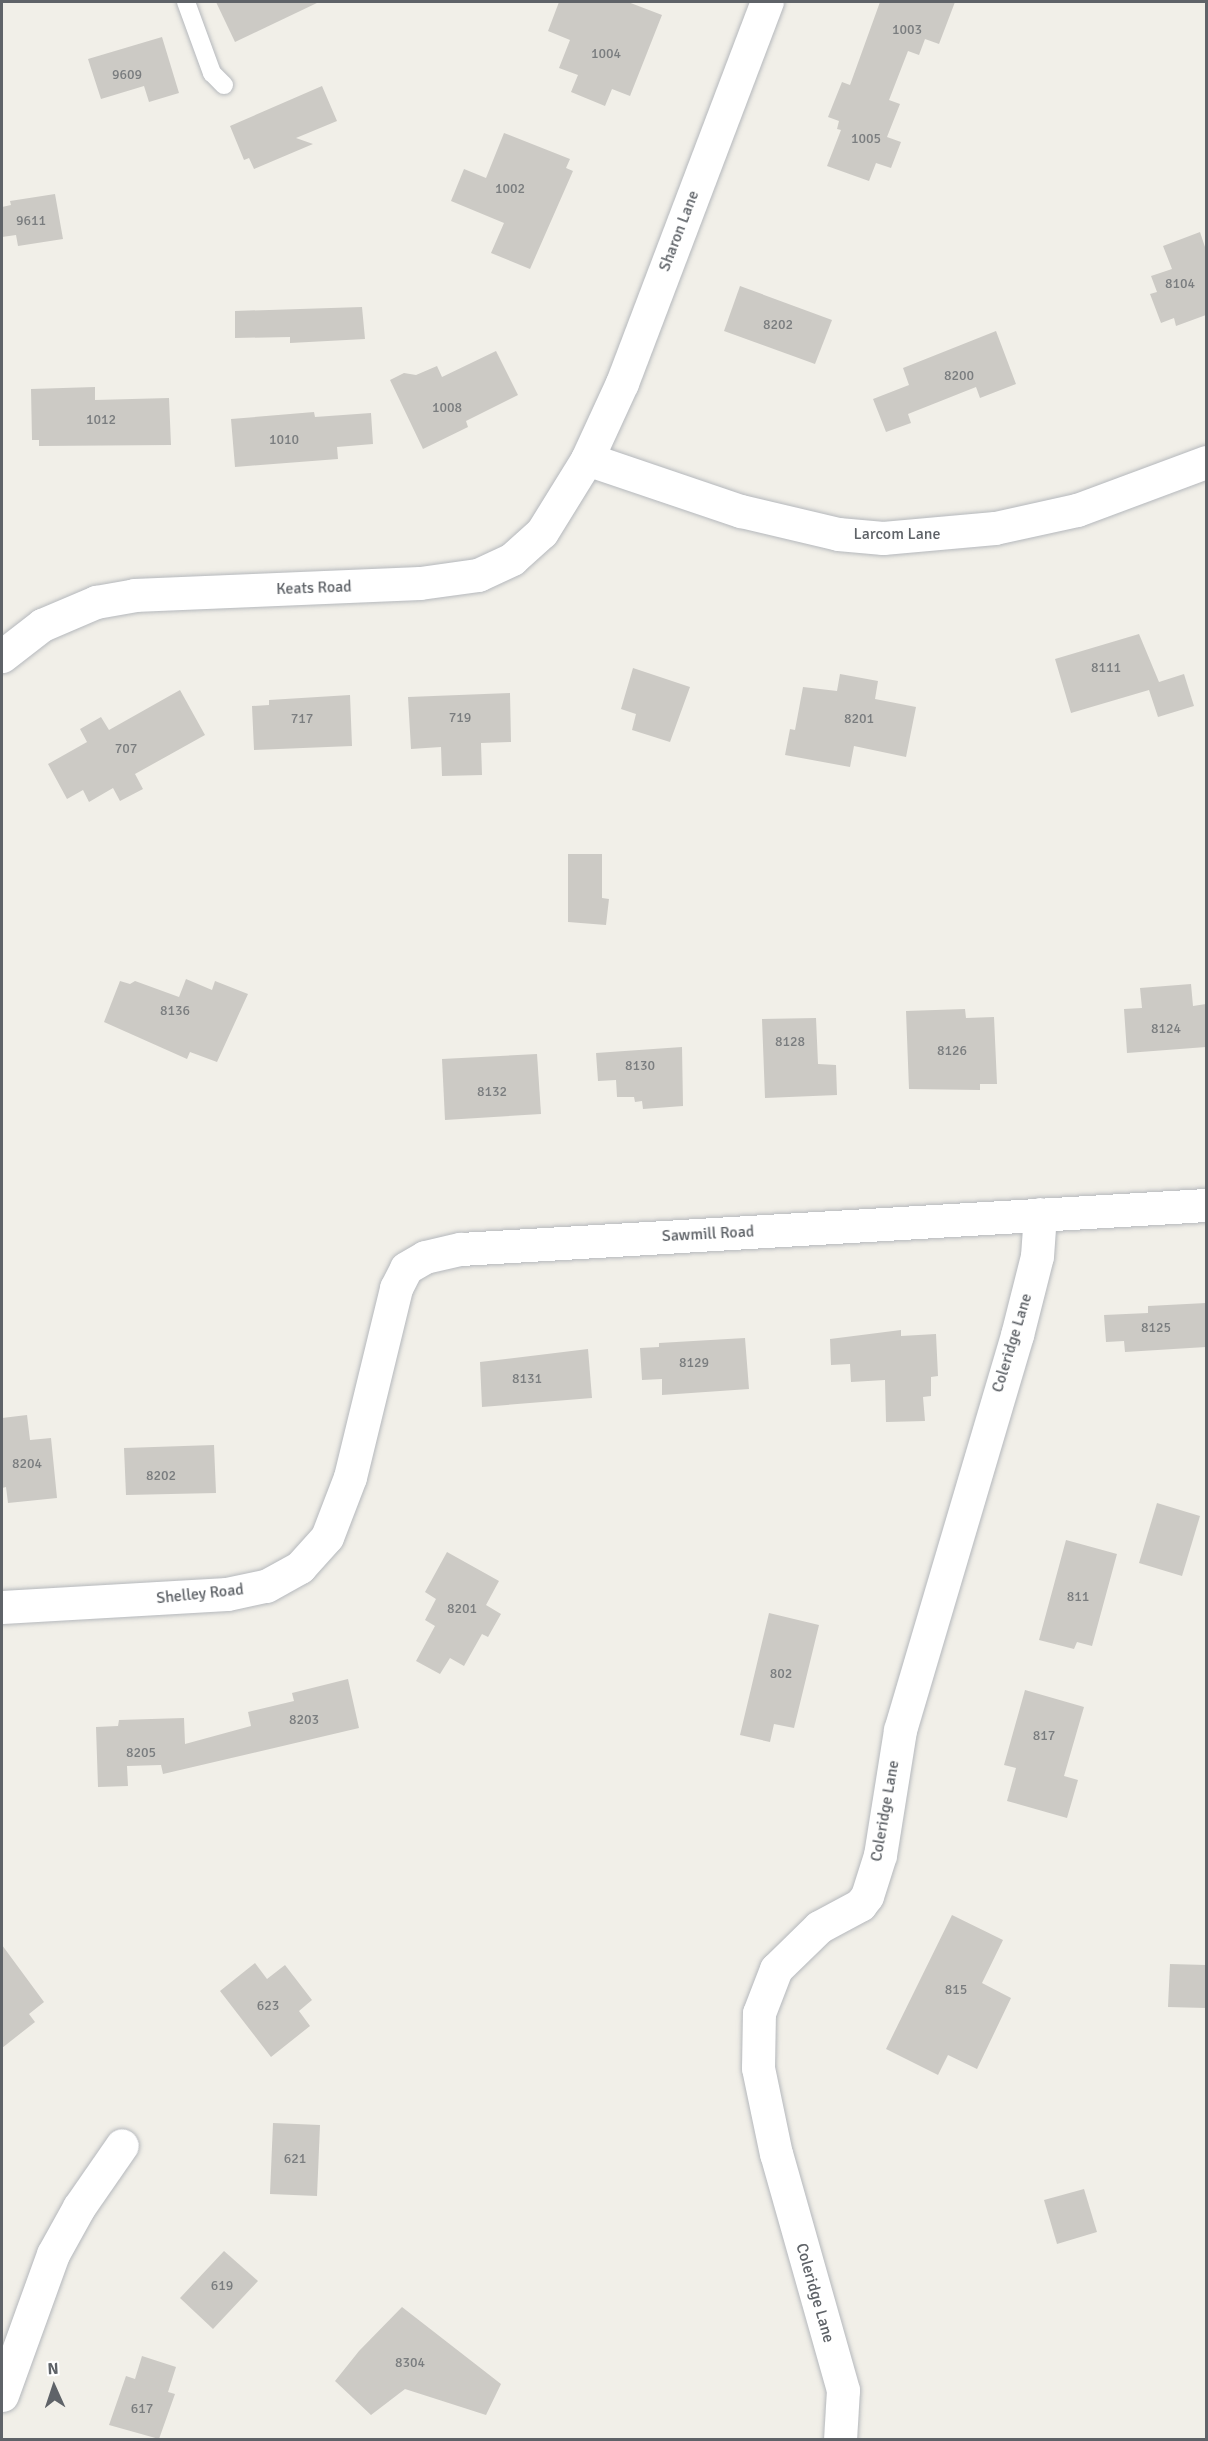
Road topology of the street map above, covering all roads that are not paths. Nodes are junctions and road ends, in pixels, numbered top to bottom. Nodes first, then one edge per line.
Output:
1 (186, 2) edge
2 (767, 2) edge
3 (224, 85) dead end
4 (587, 459) junction
5 (1206, 462) edge
6 (2, 656) edge
7 (1206, 1205) edge
8 (1040, 1214) junction
9 (356, 1453) joint
10 (2, 1607) edge
11 (122, 2145) dead end
12 (2, 2395) edge
13 (840, 2439) edge

1 - 3 lane
2 - 4 street, Sharon Lane
4 - 5 street, Larcom Lane
4 - 6 street, Keats Road
7 - 8 street, Sawmill Road
8 - 9 street, Sawmill Road
8 - 13 street, Coleridge Lane
9 - 10 street, Shelley Road
11 - 12 street

